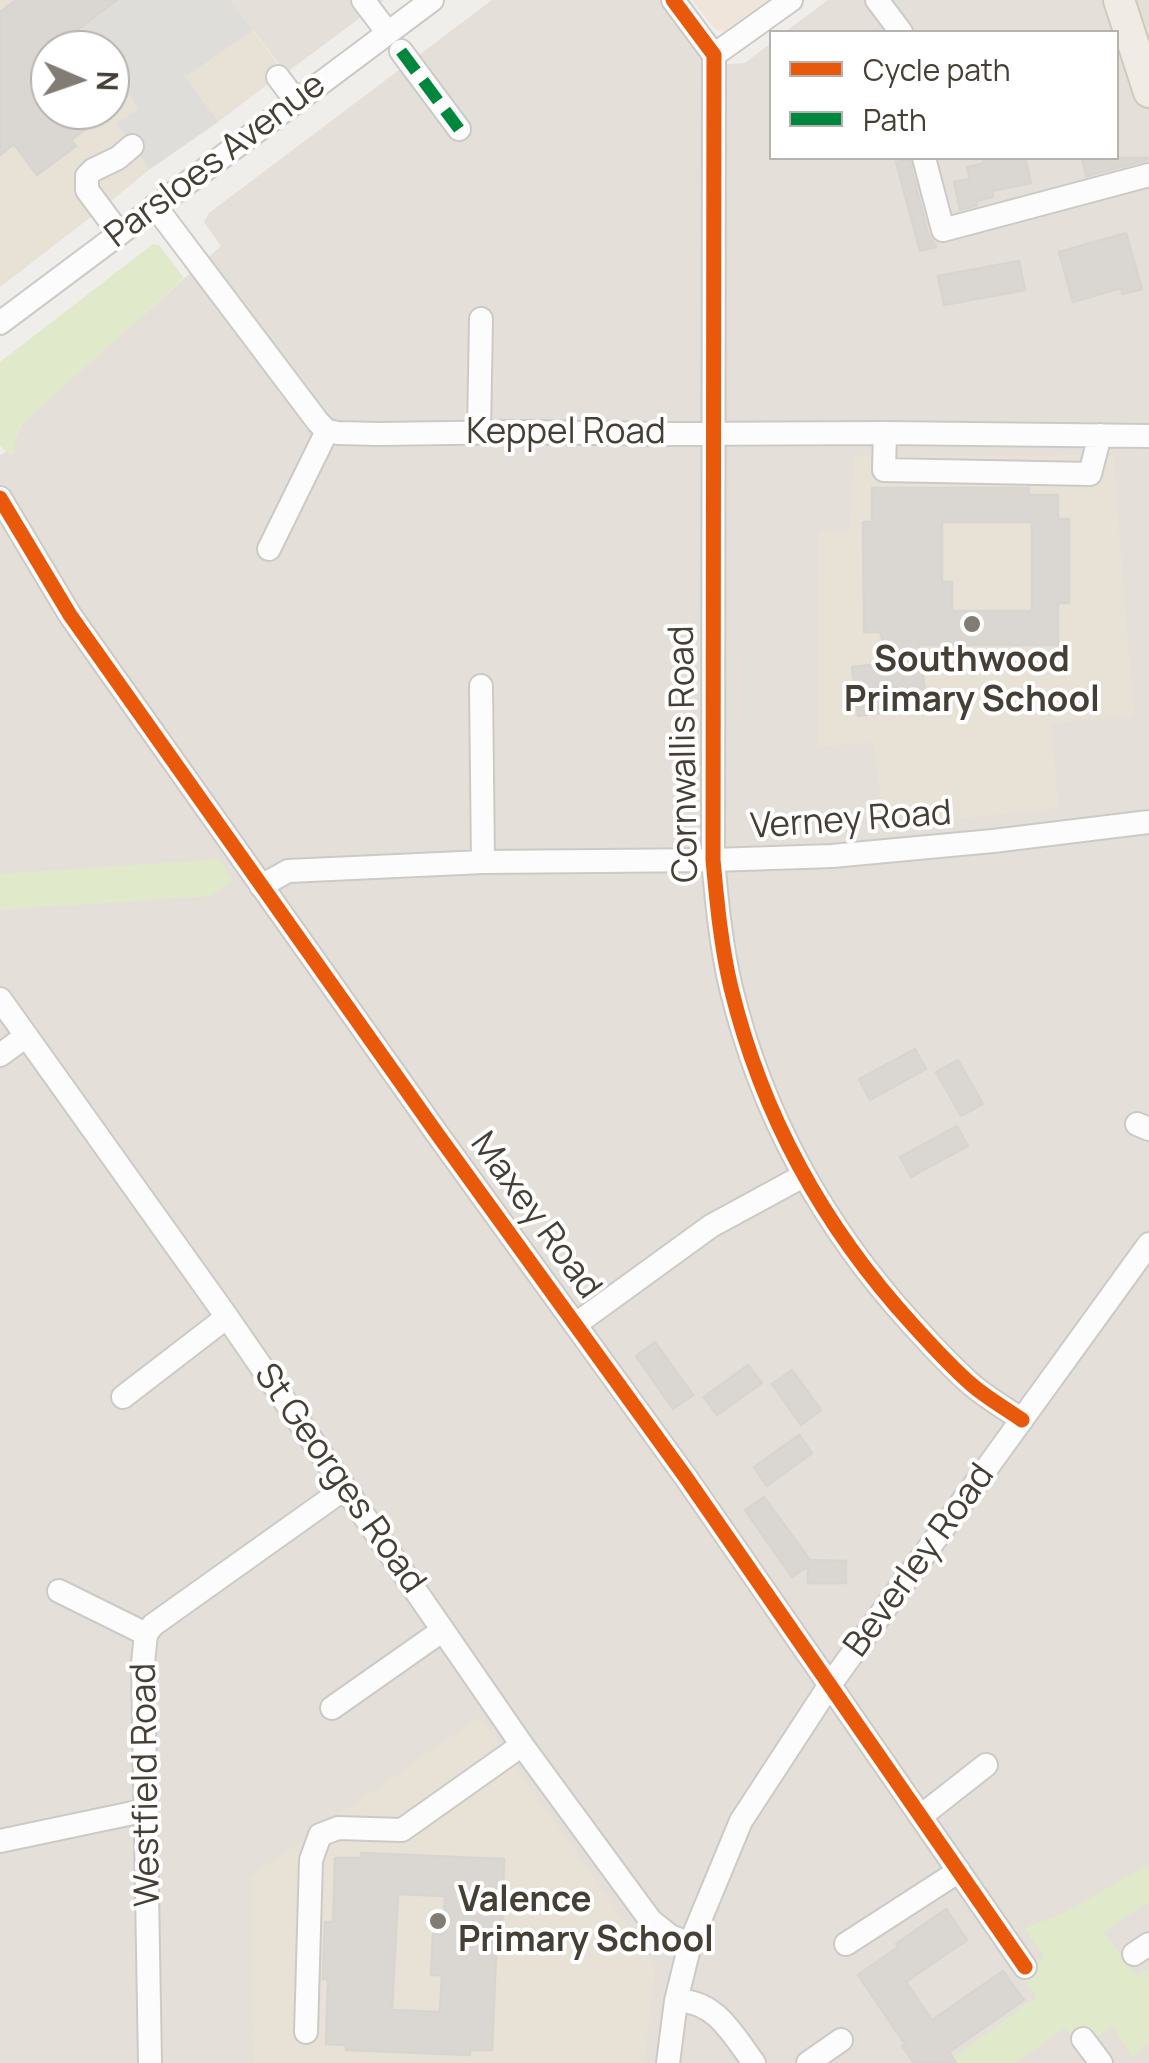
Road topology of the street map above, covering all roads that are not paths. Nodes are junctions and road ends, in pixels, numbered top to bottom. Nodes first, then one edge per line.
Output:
1 (363, 0) edge
2 (432, 0) edge
3 (673, 0) edge
4 (791, 0) edge
5 (877, 0) edge
6 (1119, 0) edge
7 (900, 30) edge
8 (395, 42) junction
9 (714, 55) junction
10 (278, 77) dead end
11 (1149, 92) edge
12 (296, 101) junction
13 (460, 129) dead end
14 (132, 146) dead end
15 (925, 160) edge
16 (1149, 175) edge
17 (155, 206) junction
18 (118, 234) junction
19 (481, 320) dead end
20 (0, 323) edge
21 (327, 431) junction
22 (479, 432) junction
23 (885, 432) junction
24 (713, 434) junction
25 (1100, 435) junction
26 (1149, 436) edge
27 (0, 498) edge
28 (269, 550) dead end
29 (481, 686) dead end
30 (1149, 822) edge
31 (713, 860) junction
32 (483, 862) junction
33 (261, 886) junction
34 (0, 999) edge
35 (26, 1036) junction
36 (0, 1054) edge
37 (803, 1176) junction
38 (1149, 1244) edge
39 (227, 1317) junction
40 (576, 1324) junction
41 (123, 1397) dead end
42 (1022, 1420) junction
43 (344, 1489) junction
44 (59, 1591) dead end
45 (443, 1630) junction
46 (146, 1634) junction
47 (830, 1686) junction
48 (332, 1708) dead end
49 (522, 1745) junction
50 (986, 1765) dead end
51 (147, 1810) junction
52 (920, 1816) junction
53 (0, 1841) edge
54 (959, 1871) junction
55 (690, 1944) junction
56 (846, 1944) dead end
57 (1025, 1967) dead end
58 (676, 2001) junction
59 (306, 2032) dead end
60 (1083, 2038) dead end
61 (841, 2040) dead end
62 (150, 2063) edge
63 (668, 2063) edge
64 (754, 2063) edge
65 (808, 2063) edge
66 (1100, 2063) edge

1 - 8 street
2 - 8 street, Parsloes Avenue
3 - 9 street
4 - 9 street
5 - 7 street
6 - 11 main road
8 - 12 street, Parsloes Avenue
8 - 13 street
9 - 24 street, Cornwallis Road
10 - 12 street
12 - 17 street, Parsloes Avenue
14 - 18 street
15 - 16 street
17 - 18 street, Parsloes Avenue
17 - 21 street
18 - 20 street, Parsloes Avenue
19 - 22 street
21 - 22 street, Keppel Road
21 - 28 street
22 - 24 street, Keppel Road
23 - 24 street, Keppel Road
23 - 25 street, Keppel Road
23 - 25 street
24 - 31 street, Cornwallis Road
25 - 26 street, Keppel Road
27 - 33 street, Maxey Road
29 - 32 street
30 - 31 street, Verney Road
31 - 32 street, Verney Road
31 - 37 street, Cornwallis Road
32 - 33 street, Verney Road
33 - 40 street, Maxey Road
34 - 35 street, St Georges Road
35 - 36 street
35 - 39 street, St Georges Road
37 - 40 street
37 - 42 street, Cornwallis Road
38 - 42 street, Beverley Road
39 - 41 street
39 - 43 street, St Georges Road
40 - 47 street, Maxey Road
42 - 47 street, Beverley Road
43 - 45 street, St Georges Road
43 - 46 street, Westfield Road
44 - 46 street
45 - 48 street
45 - 49 street, St Georges Road
46 - 51 street, Westfield Road
47 - 52 street, Maxey Road
47 - 55 street, Beverley Road
49 - 55 street, St Georges Road
49 - 59 street
50 - 52 street
51 - 53 street
51 - 62 street, Westfield Road
52 - 54 street, Maxey Road
54 - 56 street
54 - 57 street, Maxey Road
55 - 58 street, Beverley Road
58 - 63 street, Beverley Road
58 - 64 street
60 - 66 street
61 - 65 street

